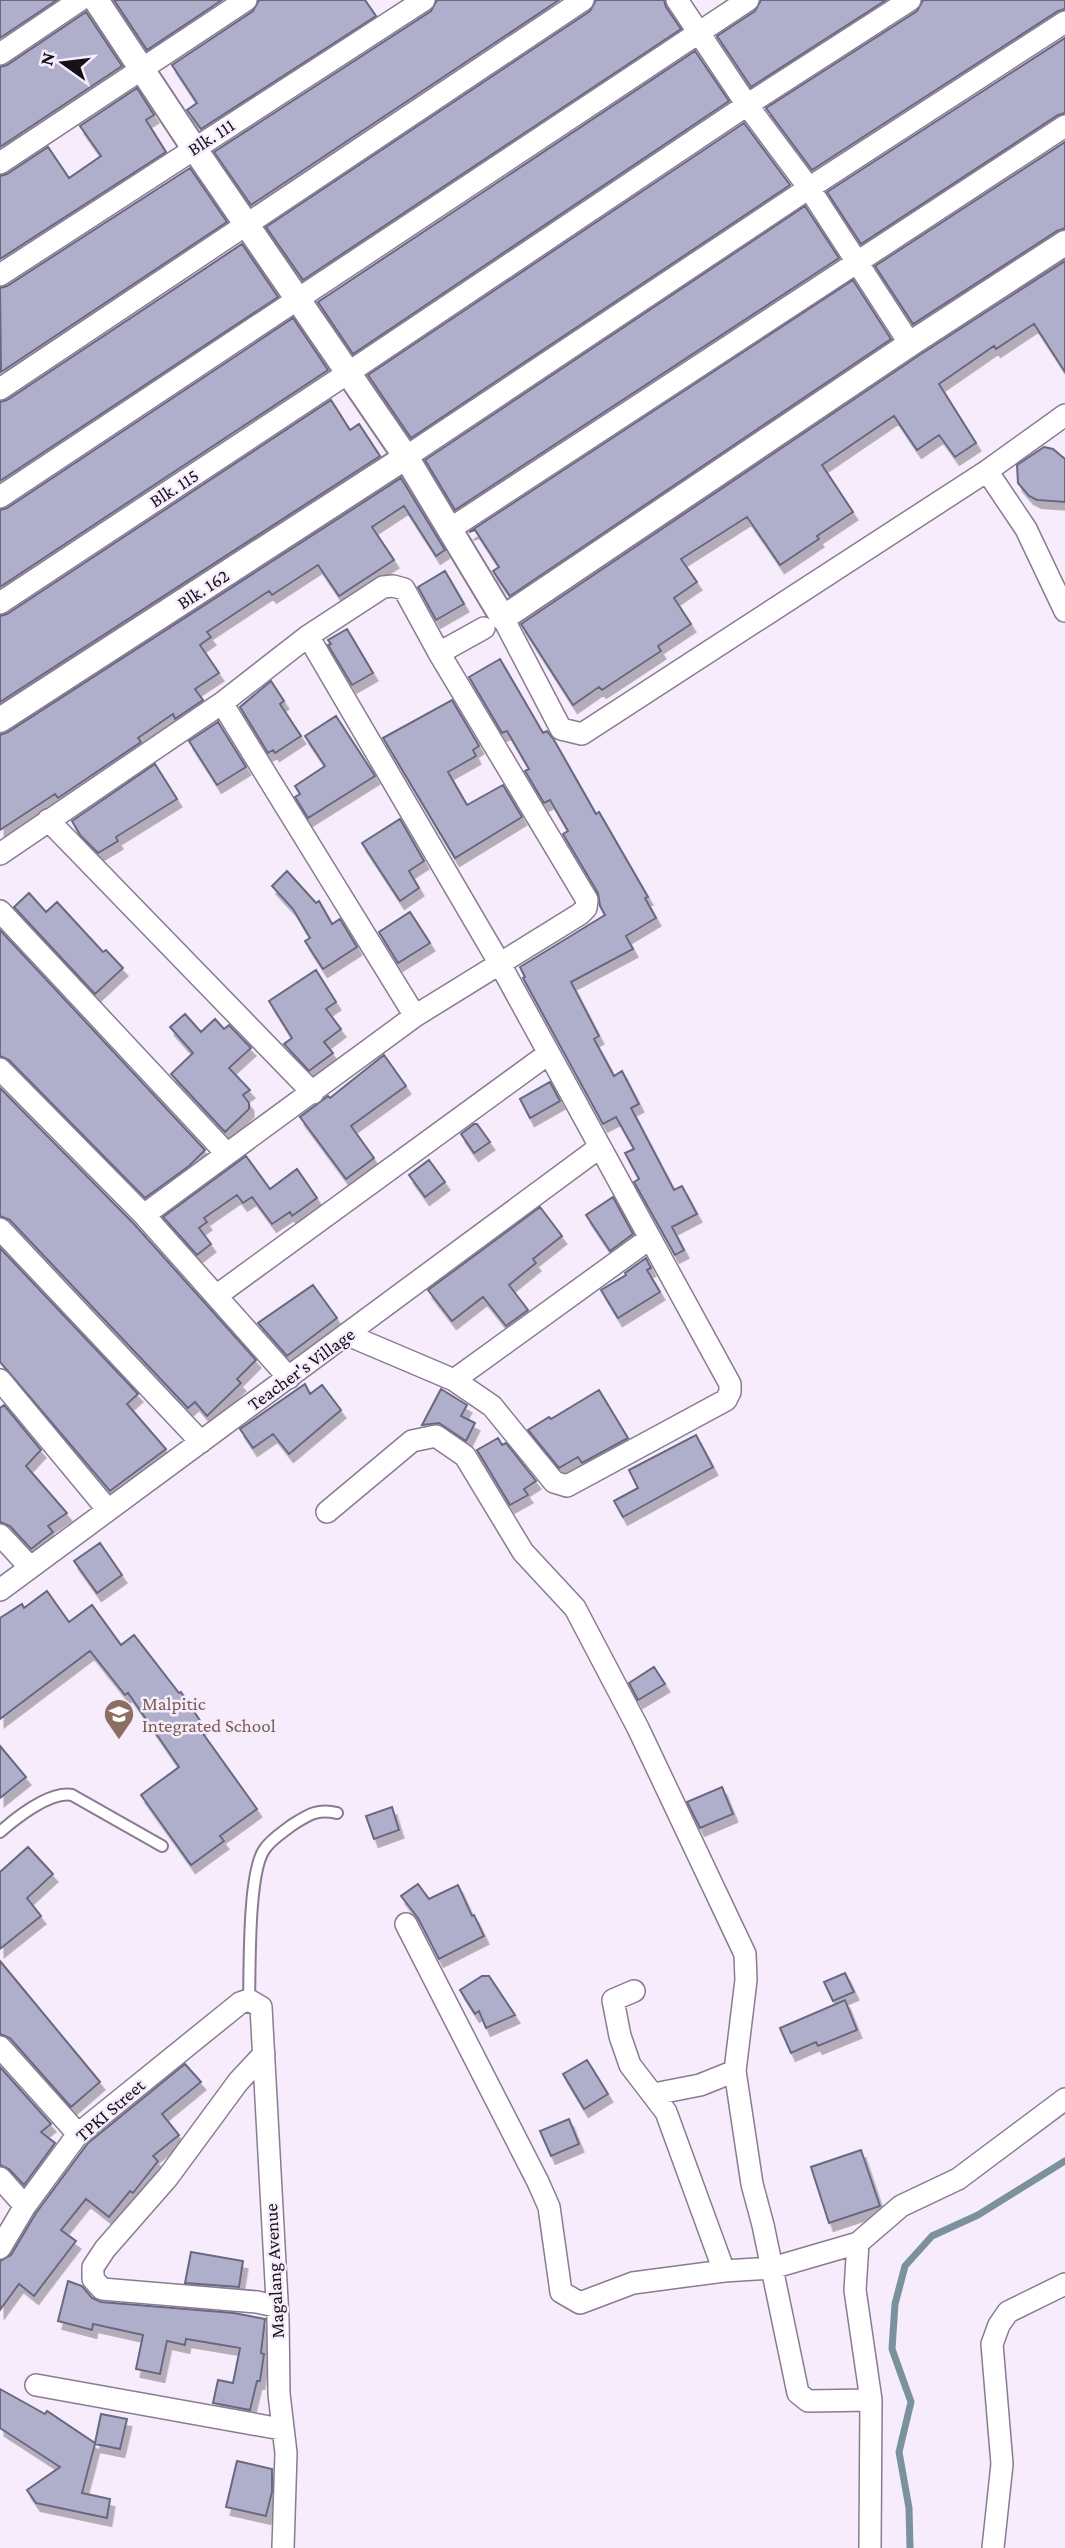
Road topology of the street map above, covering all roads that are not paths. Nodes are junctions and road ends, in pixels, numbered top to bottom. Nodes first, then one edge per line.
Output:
1 (80, 0) edge
2 (96, 0) edge
3 (246, 0) edge
4 (424, 0) edge
5 (583, 0) edge
6 (677, 0) edge
7 (748, 0) edge
8 (910, 0) edge
9 (1065, 22) edge
10 (699, 32) junction
11 (0, 54) edge
12 (142, 68) junction
13 (747, 105) junction
14 (1065, 126) edge
15 (194, 148) junction
16 (0, 163) edge
17 (809, 188) junction
18 (248, 224) junction
19 (1065, 243) edge
20 (856, 262) junction
21 (0, 275) edge
22 (299, 299) junction
23 (910, 344) junction
24 (348, 373) junction
25 (0, 389) edge
26 (1065, 415) edge
27 (406, 457) junction
28 (986, 471) junction
29 (0, 497) edge
30 (450, 529) junction
31 (0, 603) edge
32 (1065, 611) edge
33 (494, 623) junction
34 (308, 636) junction
35 (439, 653) junction
36 (222, 703) junction
37 (0, 720) edge
38 (48, 820) junction
39 (0, 854) edge
40 (0, 911) edge
41 (500, 964) junction
42 (415, 1016) junction
43 (548, 1054) junction
44 (0, 1069) edge
45 (313, 1093) junction
46 (600, 1147) junction
47 (227, 1154) junction
48 (144, 1215) junction
49 (0, 1229) edge
50 (649, 1239) junction
51 (216, 1296) junction
52 (348, 1335) junction
53 (289, 1378) junction
54 (0, 1380) edge
55 (454, 1380) junction
56 (201, 1442) junction
57 (108, 1510) junction
58 (327, 1512) dead end
59 (0, 1535) edge
60 (29, 1566) junction
61 (0, 1590) edge
62 (337, 1813) dead end
63 (0, 1832) edge
64 (162, 1846) dead end
65 (406, 1924) dead end
66 (634, 1991) dead end
67 (249, 2000) junction
68 (0, 2047) edge
69 (264, 2054) junction
70 (735, 2071) junction
71 (654, 2094) junction
72 (1065, 2099) edge
73 (78, 2134) junction
74 (0, 2178) edge
75 (25, 2206) junction
76 (858, 2243) junction
77 (0, 2248) edge
78 (772, 2268) junction
79 (724, 2271) junction
80 (1065, 2284) edge
81 (275, 2306) junction
82 (36, 2385) dead end
83 (871, 2400) junction
84 (281, 2429) junction
85 (283, 2548) edge
86 (870, 2548) edge
87 (993, 2548) edge

1 - 11 street
2 - 12 street
3 - 12 street
4 - 15 street, Blk. 111
5 - 18 street
6 - 10 street
7 - 10 street
8 - 13 street, Blk. 115
9 - 17 street
10 - 13 street
10 - 22 street
12 - 15 street
12 - 16 street
13 - 17 street
13 - 24 street, Blk. 115
14 - 20 street
15 - 18 street
15 - 21 street, Blk. 111
17 - 20 street
17 - 27 street
18 - 22 street
18 - 25 street
19 - 23 street
20 - 23 street
20 - 30 street
22 - 24 street
22 - 29 street
23 - 33 street
24 - 27 street
24 - 31 street, Blk. 115
26 - 28 street
27 - 30 street
27 - 37 street, Blk. 162
28 - 32 street
28 - 33 street
30 - 33 street
33 - 35 street
34 - 35 street
34 - 36 street
34 - 41 street
35 - 41 street
36 - 38 street
36 - 42 street
38 - 39 street
38 - 45 street
40 - 47 street
41 - 42 street
41 - 43 street
42 - 45 street
43 - 46 street
43 - 51 street
44 - 48 street
45 - 47 street
46 - 50 street
46 - 52 street, Teacher's Village
47 - 48 street
48 - 51 street
49 - 56 street
50 - 55 street
50 - 55 street
51 - 53 street
52 - 53 street, Teacher's Village
52 - 55 street
53 - 56 street, Teacher's Village
54 - 57 street
56 - 57 street, Teacher's Village
57 - 60 street, Teacher's Village
58 - 70 street
59 - 60 street
60 - 61 street, Teacher's Village
62 - 67 lane
63 - 64 lane
65 - 79 street
66 - 71 street
67 - 69 street, Magalang Avenue
67 - 73 street, TPKI Street
68 - 73 street
69 - 81 street, Magalang Avenue
69 - 81 street
70 - 71 street
70 - 78 street
71 - 79 street
72 - 76 street
73 - 75 street, TPKI Street
74 - 75 street
75 - 77 street, TPKI Street
76 - 78 street
76 - 83 street
78 - 79 street
78 - 83 street
80 - 87 street
81 - 84 street, Magalang Avenue
82 - 84 street
83 - 86 street
84 - 85 street, Magalang Avenue

